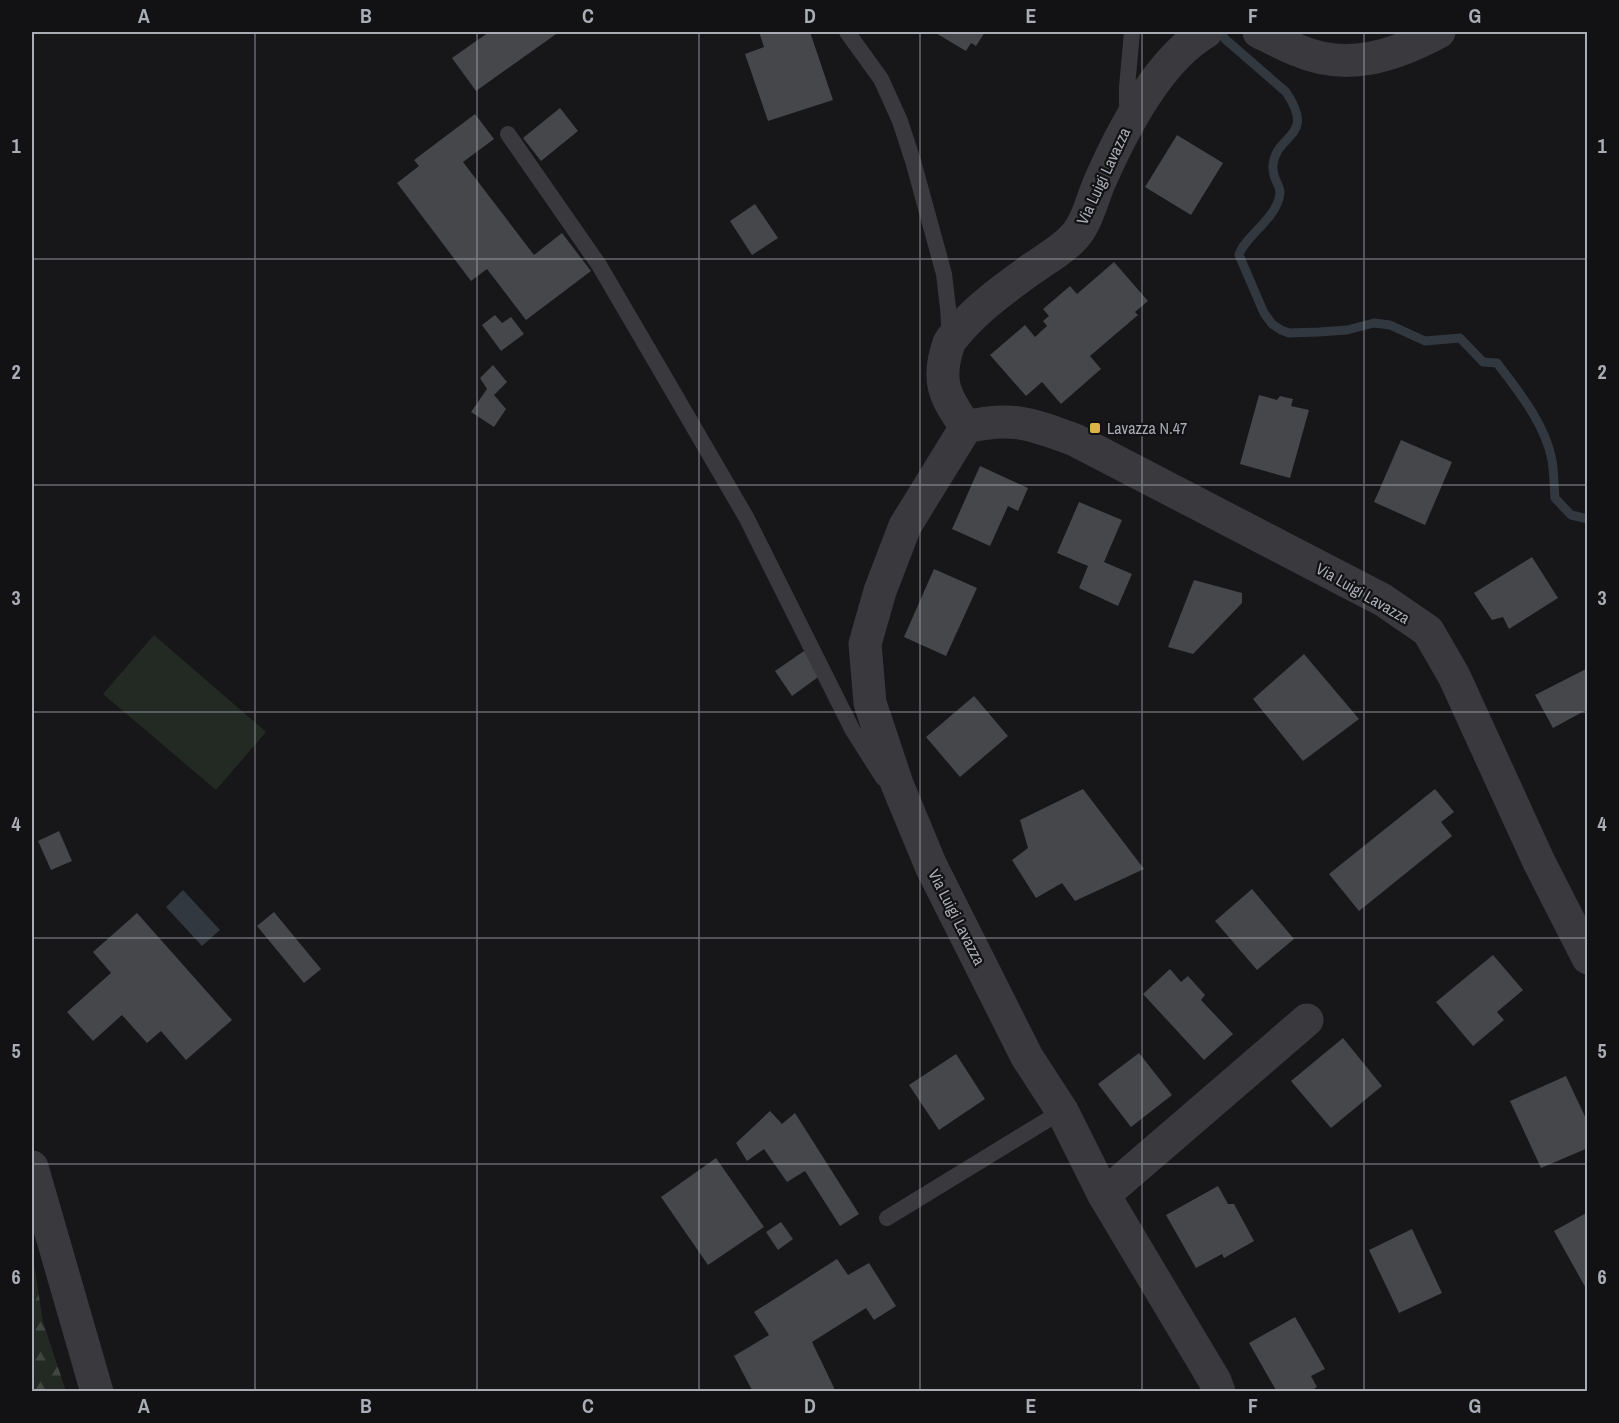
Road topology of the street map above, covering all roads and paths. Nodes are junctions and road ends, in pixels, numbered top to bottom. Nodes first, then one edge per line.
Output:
1 (847, 32) edge
2 (1132, 32) edge
3 (1206, 32) edge
4 (1259, 32) edge
5 (1439, 32) edge
6 (1127, 123) junction
7 (508, 134) dead end
8 (950, 340) junction
9 (966, 427) junction
10 (916, 830) junction
11 (1587, 958) edge
12 (1307, 1020) dead end
13 (1062, 1111) junction
14 (32, 1167) edge
15 (1104, 1195) junction
16 (886, 1218) dead end
17 (1212, 1388) edge
18 (97, 1392) edge

1 - 8 lane
2 - 6 lane
3 - 6 street, Via Luigi Lavazza
4 - 5 street
6 - 8 street, Via Luigi Lavazza
7 - 10 lane
8 - 9 street, Via Luigi Lavazza
9 - 10 street, Via Luigi Lavazza
9 - 11 street, Via Luigi Lavazza
10 - 13 street, Via Luigi Lavazza
12 - 15 street
13 - 15 street, Via Luigi Lavazza
13 - 16 lane
14 - 18 street
15 - 17 street, Via Luigi Lavazza

